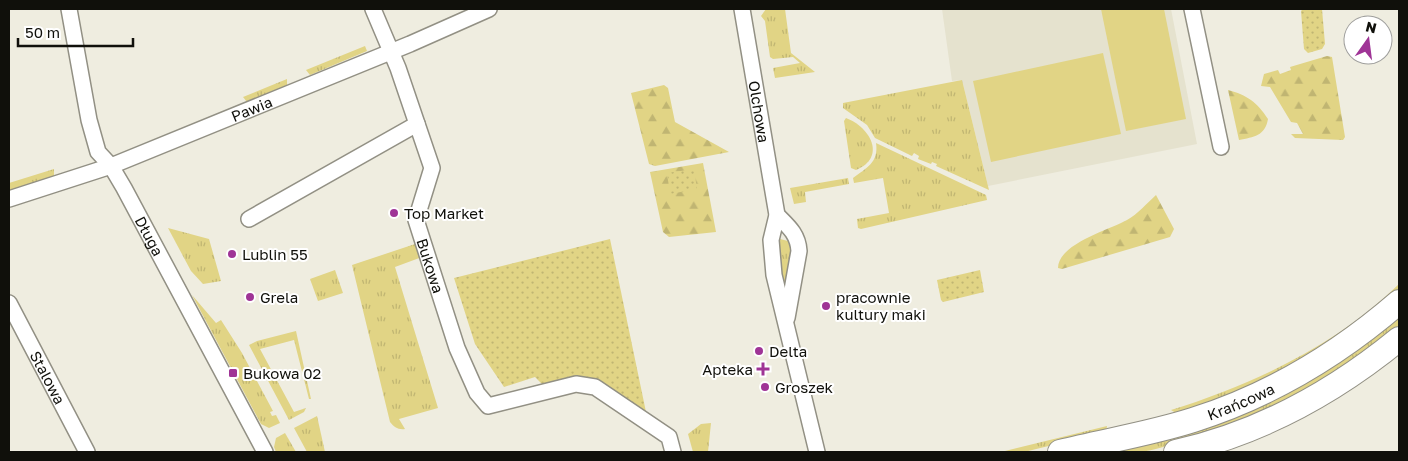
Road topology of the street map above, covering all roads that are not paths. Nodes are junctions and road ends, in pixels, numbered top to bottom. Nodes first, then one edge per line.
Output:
1 (69, 9) edge
2 (374, 9) edge
3 (489, 9) edge
4 (742, 9) edge
5 (1192, 9) edge
6 (391, 51) junction
7 (417, 124) junction
8 (1221, 147) dead end
9 (111, 166) junction
10 (9, 199) edge
11 (777, 215) junction
12 (249, 219) dead end
13 (1399, 302) edge
14 (9, 303) edge
15 (786, 325) junction
16 (1399, 338) edge
17 (87, 452) edge
18 (265, 452) edge
19 (674, 452) edge
20 (817, 452) edge
21 (1060, 452) edge
22 (1176, 452) edge

1 - 9 street, Długa
2 - 6 street, Bukowa
3 - 6 street, Pawia
4 - 11 street, Olchowa
5 - 8 street
6 - 7 street, Bukowa
6 - 9 street, Pawia
7 - 12 street
7 - 19 street, Bukowa
9 - 10 street, Pawia
9 - 18 street, Długa
11 - 15 street, Olchowa
11 - 15 street, Olchowa
13 - 21 main road, Krańcowa
14 - 17 street, Stalowa
15 - 20 street, Olchowa
16 - 22 main road, Krańcowa

